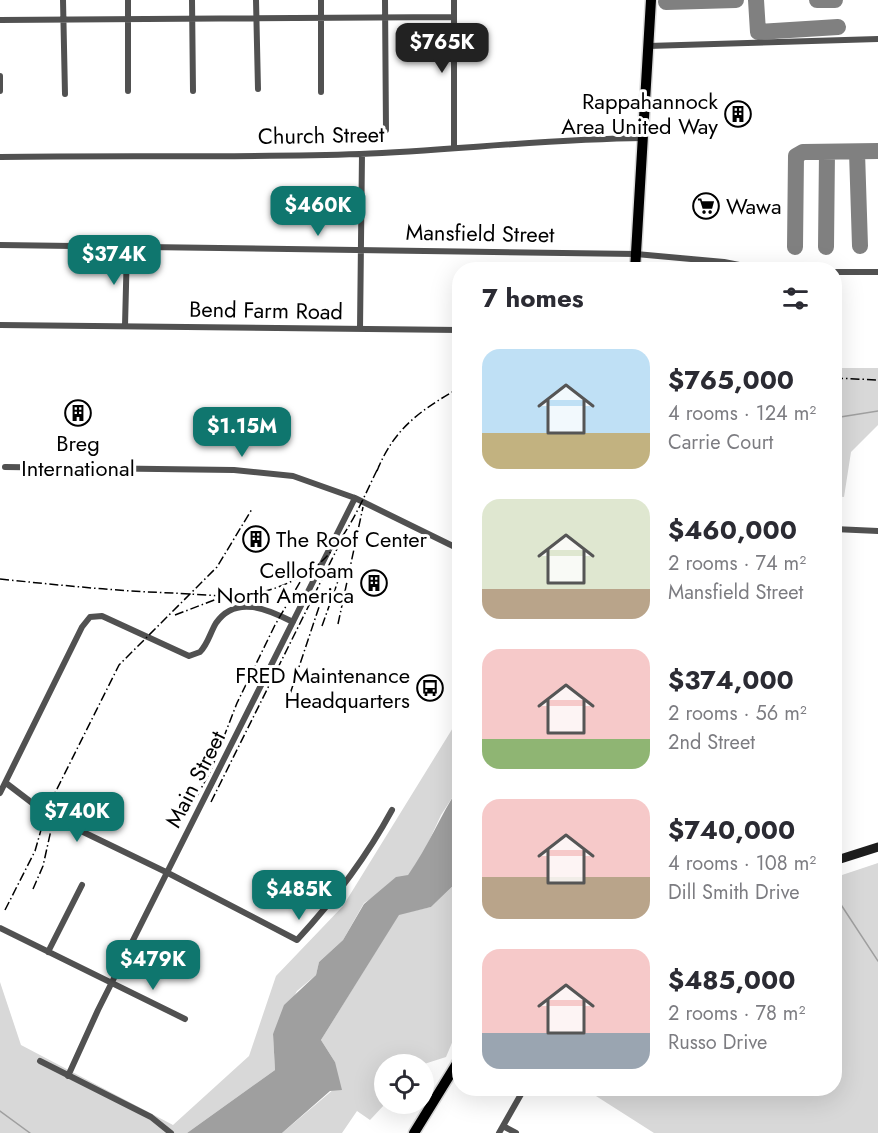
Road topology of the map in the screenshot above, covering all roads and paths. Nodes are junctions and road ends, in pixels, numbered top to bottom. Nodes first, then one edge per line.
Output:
1 (63, 0) edge
2 (128, 0) edge
3 (192, 0) edge
4 (256, 0) edge
5 (321, 0) edge
6 (385, 0) edge
7 (454, 0) edge
8 (651, 0) edge
9 (256, 17) junction
10 (321, 17) junction
11 (385, 17) junction
12 (454, 17) junction
13 (192, 18) junction
14 (64, 19) junction
15 (128, 19) junction
16 (0, 20) edge
17 (878, 39) edge
18 (648, 46) junction
19 (0, 76) edge
20 (258, 89) dead end
21 (0, 91) edge
22 (128, 91) dead end
23 (193, 91) dead end
24 (321, 92) dead end
25 (65, 94) dead end
26 (386, 130) dead end
27 (643, 138) junction
28 (454, 148) junction
29 (362, 154) junction
30 (0, 157) edge
31 (0, 245) edge
32 (127, 247) junction
33 (362, 249) junction
34 (636, 254) junction
35 (636, 262) edge
36 (724, 262) edge
37 (842, 272) edge
38 (878, 272) edge
39 (0, 325) edge
40 (125, 326) junction
41 (360, 329) junction
42 (452, 330) edge
43 (5, 467) dead end
44 (355, 498) junction
45 (842, 529) edge
46 (878, 531) edge
47 (452, 546) edge
48 (293, 622) junction
49 (6, 783) junction
50 (0, 793) edge
51 (392, 810) dead end
52 (878, 847) edge
53 (842, 858) edge
54 (168, 873) junction
55 (82, 885) dead end
56 (0, 928) edge
57 (48, 952) junction
58 (111, 984) junction
59 (185, 1019) dead end
60 (40, 1061) dead end
61 (452, 1071) edge
62 (68, 1076) junction
63 (520, 1096) edge
64 (503, 1126) junction
65 (171, 1133) edge
66 (414, 1133) edge
67 (498, 1133) edge
68 (516, 1133) edge

1 - 14 street
2 - 15 street
3 - 13 street
4 - 9 street
5 - 10 street
6 - 11 street
7 - 12 street
8 - 18 main road
9 - 10 street
9 - 13 street
9 - 20 street
10 - 11 street
10 - 24 street
11 - 12 street
11 - 26 street
12 - 28 street
13 - 15 street
13 - 23 street
14 - 15 street
14 - 16 street
14 - 25 street
15 - 22 street
17 - 18 street
18 - 27 main road
19 - 21 street
27 - 28 street, Church Street
27 - 34 main road
28 - 29 street, Church Street
29 - 30 street, Church Street
29 - 33 street
31 - 32 street, Mansfield Street
32 - 33 street, Mansfield Street
32 - 40 street
33 - 34 street, Mansfield Street
33 - 41 street
34 - 35 main road
34 - 36 street, Mansfield Street
37 - 38 street
39 - 40 street, Bend Farm Road
40 - 41 street, Bend Farm Road
41 - 42 street, Bend Farm Road
43 - 44 street
44 - 47 street
44 - 48 street, Main Street
45 - 46 street
48 - 49 street
48 - 54 street, Main Street
49 - 50 street
49 - 54 street
51 - 54 street
52 - 53 main road
54 - 58 street, Main Street
55 - 57 street
56 - 57 street
57 - 58 street
58 - 59 street
58 - 62 street, Main Street
60 - 62 street
61 - 66 main road
62 - 65 street
63 - 64 street
64 - 67 street
64 - 68 street

